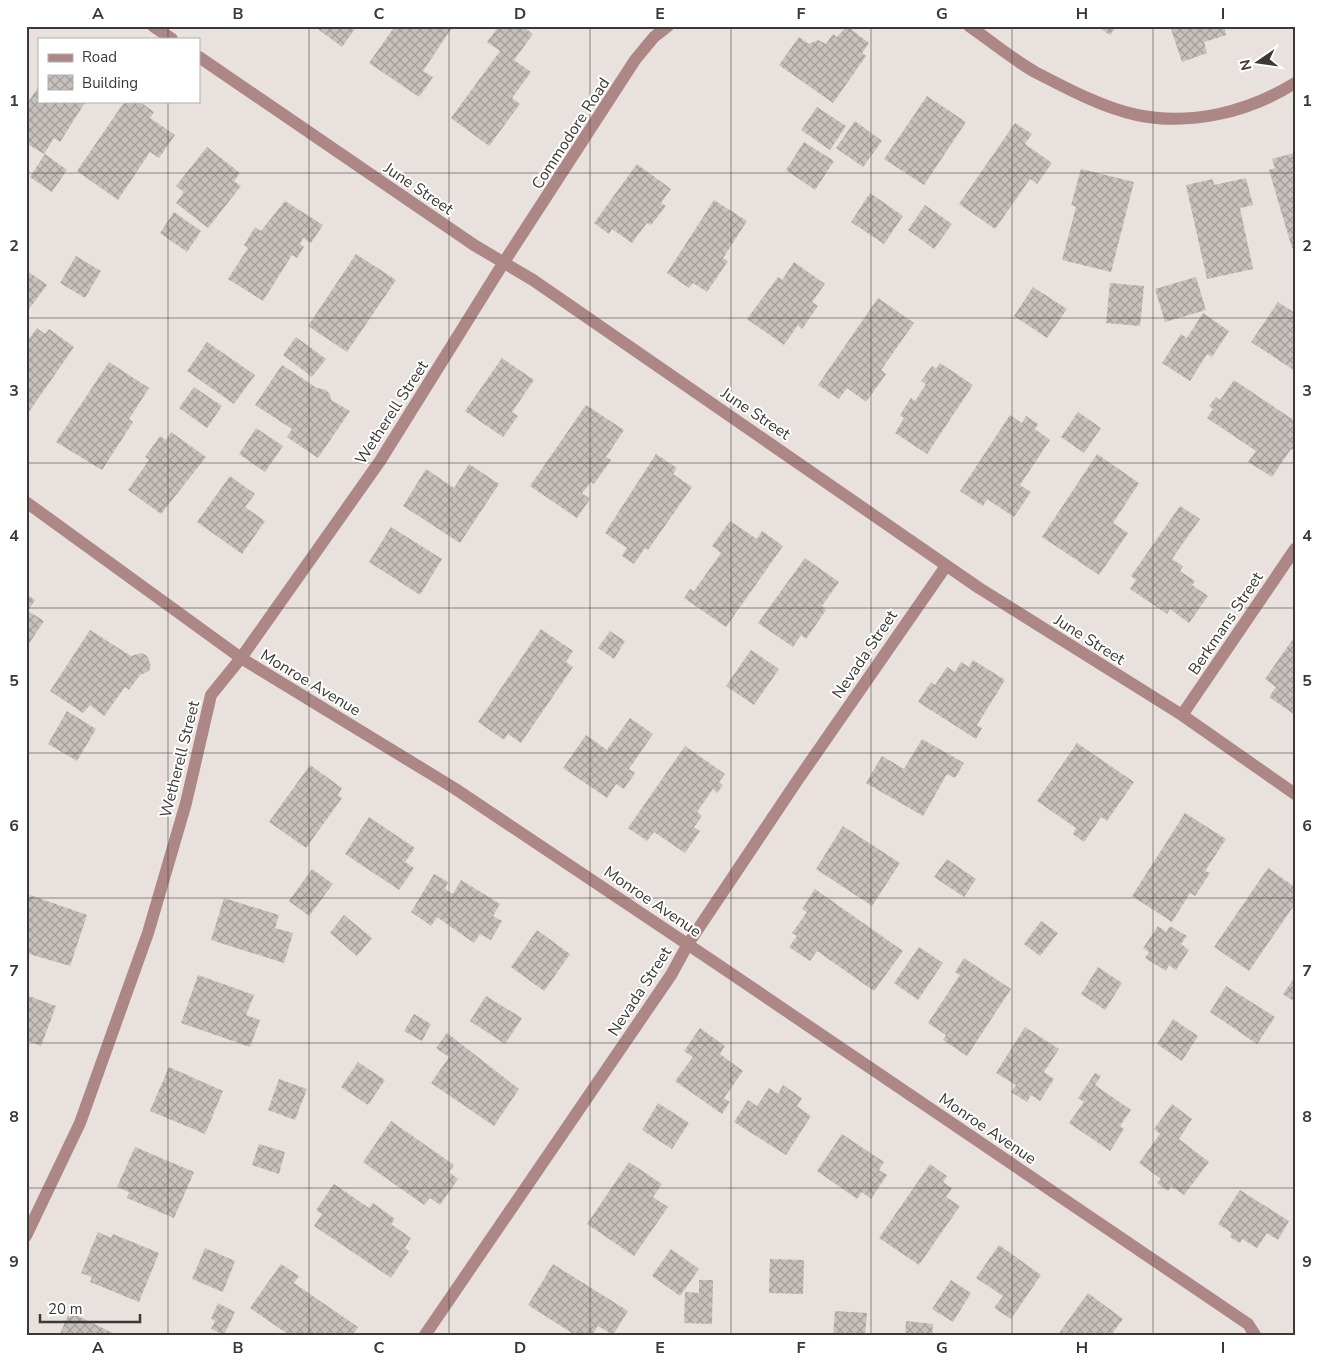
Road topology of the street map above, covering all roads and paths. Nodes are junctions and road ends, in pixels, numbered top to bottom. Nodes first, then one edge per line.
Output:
1 (153, 26) edge
2 (668, 26) edge
3 (969, 26) edge
4 (171, 38) edge
5 (200, 58) edge
6 (1295, 83) edge
7 (504, 262) junction
8 (26, 502) edge
9 (1295, 549) edge
10 (946, 566) junction
11 (241, 658) junction
12 (1182, 715) junction
13 (1295, 794) edge
14 (688, 944) junction
15 (26, 1236) edge
16 (425, 1335) edge
17 (1255, 1335) edge

1 - 4 street
2 - 7 street, Commodore Road
3 - 6 street
5 - 7 street, June Street
7 - 10 street, June Street
7 - 11 street, Wetherell Street
8 - 11 street, Monroe Avenue
9 - 12 street, Berkmans Street
10 - 12 street, June Street
10 - 14 street, Nevada Street
11 - 14 street, Monroe Avenue
11 - 15 street, Wetherell Street
12 - 13 street, June Street
14 - 16 street, Nevada Street
14 - 17 street, Monroe Avenue

